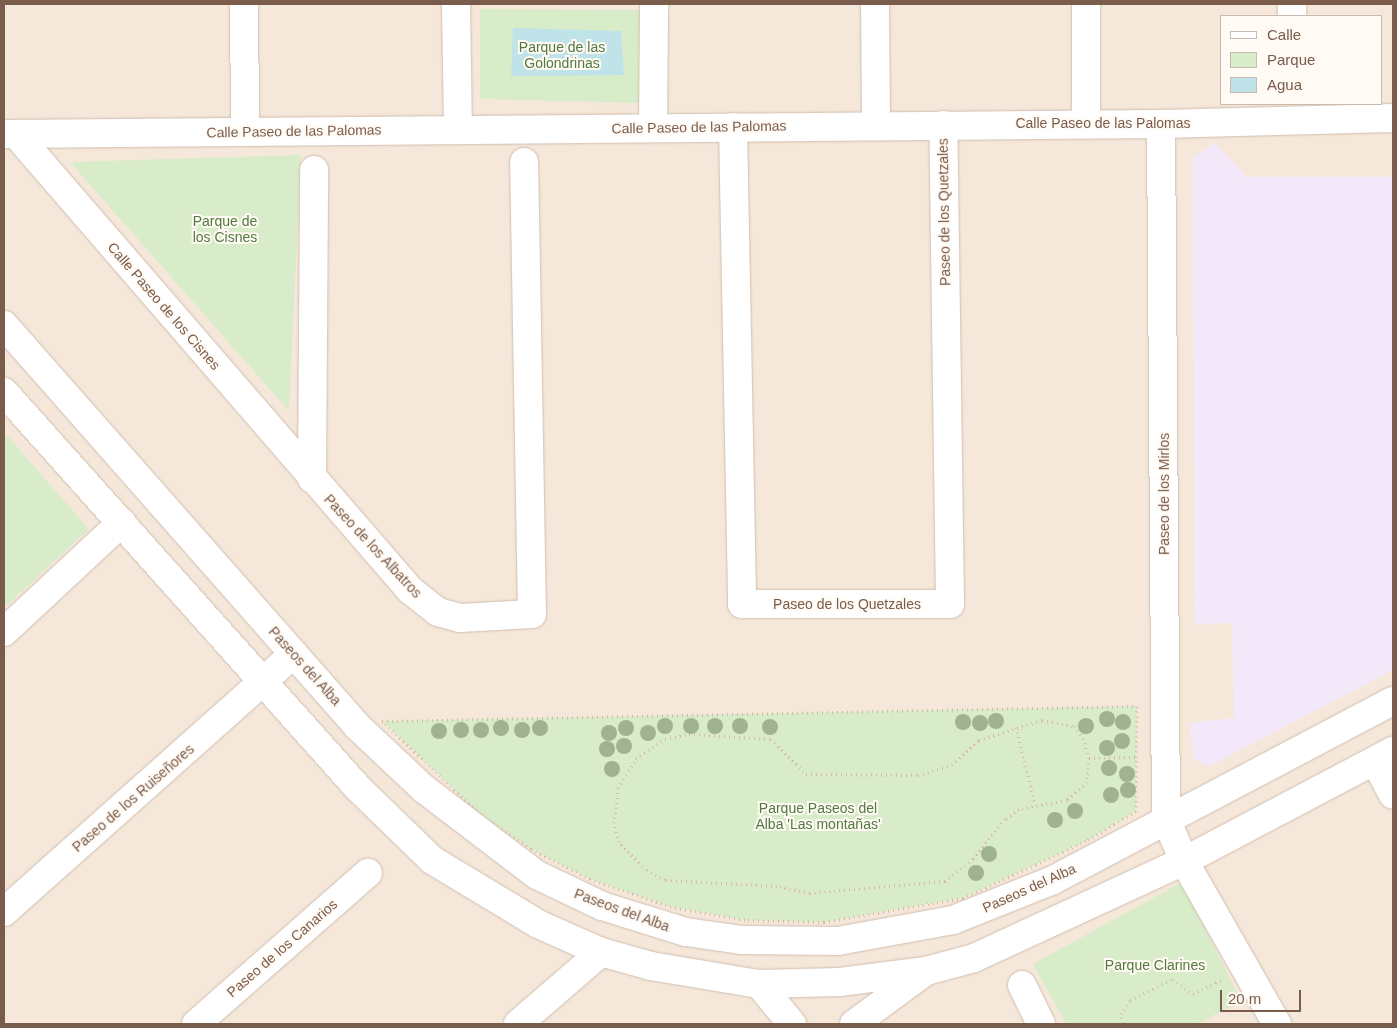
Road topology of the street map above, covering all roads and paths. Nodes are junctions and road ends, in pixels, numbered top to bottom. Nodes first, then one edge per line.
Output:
1 (244, 4) edge
2 (456, 4) edge
3 (654, 4) edge
4 (875, 4) edge
5 (1086, 4) edge
6 (1294, 112) edge
7 (1393, 118) edge
8 (1086, 122) junction
9 (876, 124) junction
10 (1161, 124) junction
11 (943, 125) junction
12 (653, 127) junction
13 (733, 127) junction
14 (458, 129) junction
15 (245, 131) junction
16 (10, 134) edge
17 (524, 162) dead end
18 (314, 170) dead end
19 (4, 326) edge
20 (4, 392) edge
21 (312, 479) junction
22 (122, 522) junction
23 (4, 632) edge
24 (294, 654) junction
25 (263, 683) junction
26 (1393, 701) edge
27 (1016, 727) junction
28 (1384, 756) edge
29 (1136, 757) junction
30 (1089, 758) junction
31 (1393, 795) edge
32 (1035, 805) junction
33 (1166, 819) junction
34 (1184, 861) junction
35 (368, 873) dead end
36 (4, 912) edge
37 (601, 952) junction
38 (926, 971) junction
39 (1227, 977) dead end
40 (759, 984) junction
41 (1022, 986) dead end
42 (1123, 1023) edge
43 (196, 1024) edge
44 (518, 1024) edge
45 (792, 1024) edge
46 (854, 1024) edge
47 (1041, 1024) edge
48 (1277, 1024) edge

1 - 15 street
2 - 14 street
3 - 12 street
4 - 9 street
5 - 8 street
6 - 7 street, Calle Paseo de las Palomas
6 - 10 street, Calle Paseo de las Palomas
8 - 10 street, Calle Paseo de las Palomas
8 - 11 street, Calle Paseo de las Palomas
9 - 11 street, Calle Paseo de las Palomas
9 - 13 street, Calle Paseo de las Palomas
10 - 33 street, Paseo de los Mirlos
11 - 13 street, Paseo de los Quetzales
12 - 13 street, Calle Paseo de las Palomas
12 - 14 street, Calle Paseo de las Palomas
14 - 15 street, Calle Paseo de las Palomas
15 - 16 street, Calle Paseo de las Palomas
16 - 21 street, Calle Paseo de los Cisnes
17 - 21 street, Paseo de los Albatros
18 - 21 street
19 - 24 street, Paseos del Alba
20 - 22 street
22 - 23 street
22 - 25 street
24 - 25 street, Paseo de los Ruiseñores
24 - 33 street, Paseos del Alba
25 - 36 street, Paseo de los Ruiseñores
25 - 37 street
26 - 33 street, Paseos del Alba
27 - 30 path
27 - 32 path
27 - 32 path
28 - 31 street
28 - 34 street
29 - 29 path
29 - 30 path
30 - 32 path
33 - 34 street, Paseo de los Mirlos
34 - 38 street
34 - 48 street, Paseo de los Mirlos
35 - 43 street, Paseo de los Canarios
37 - 40 street
37 - 44 street
38 - 40 street
38 - 46 street
39 - 42 path
40 - 45 street
41 - 47 street

